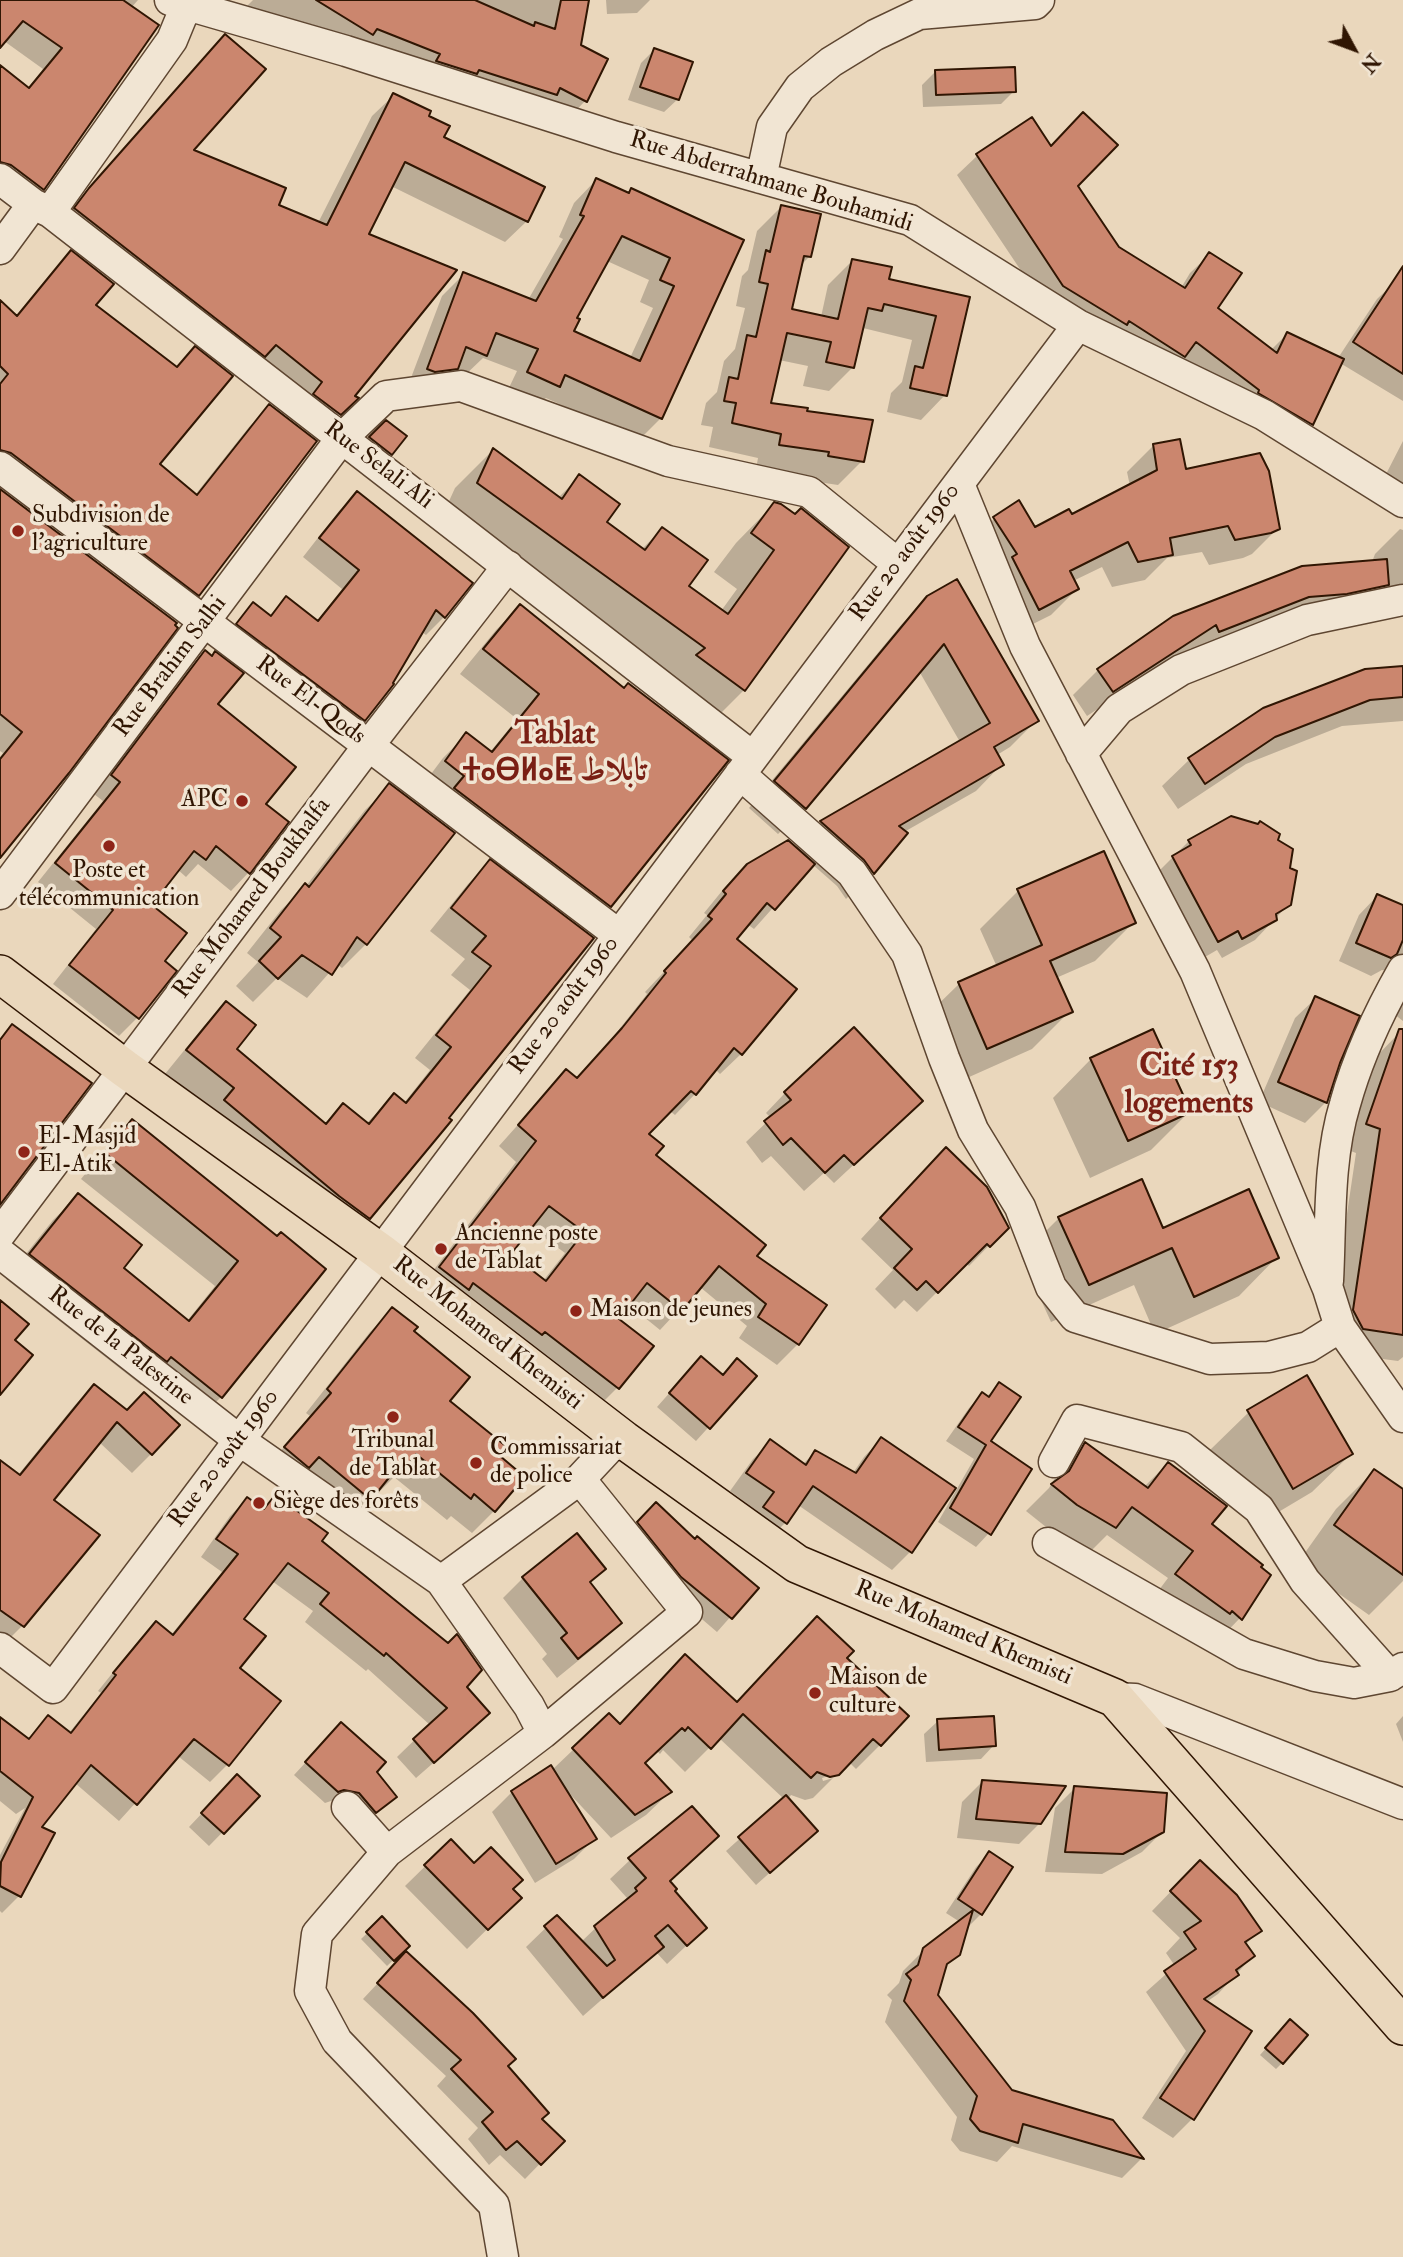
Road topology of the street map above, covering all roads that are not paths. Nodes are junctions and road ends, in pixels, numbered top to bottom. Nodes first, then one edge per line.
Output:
1 (1039, 0) edge
2 (178, 3) edge
3 (761, 178) junction
4 (0, 179) edge
5 (41, 208) junction
6 (0, 249) edge
7 (1078, 325) junction
8 (341, 439) junction
9 (0, 467) edge
10 (959, 484) junction
11 (1403, 502) edge
12 (898, 564) junction
13 (508, 566) junction
14 (1403, 600) edge
15 (205, 622) junction
16 (369, 746) junction
17 (1081, 754) junction
18 (747, 766) junction
19 (0, 894) edge
20 (619, 935) junction
21 (1403, 970) edge
22 (0, 974) edge
23 (124, 1068) junction
24 (0, 1234) edge
25 (380, 1252) junction
26 (0, 1253) edge
27 (1328, 1289) junction
28 (1339, 1327) junction
29 (1403, 1417) edge
30 (239, 1440) junction
31 (624, 1440) junction
32 (1054, 1462) dead end
33 (580, 1479) junction
34 (1048, 1543) dead end
35 (441, 1581) junction
36 (0, 1648) edge
37 (1397, 1672) edge
38 (1115, 1698) junction
39 (543, 1733) junction
40 (1403, 1804) edge
41 (347, 1807) dead end
42 (387, 1852) junction
43 (1403, 2026) edge
44 (503, 2257) edge

1 - 3 street
2 - 3 street, Rue Abderrahmane Bouhamidi
2 - 5 street
3 - 7 street, Rue Abderrahmane Bouhamidi
4 - 5 street, Rue Selali Ali
5 - 6 street
5 - 8 street, Rue Selali Ali
7 - 10 street, Rue 20 août 1960
7 - 11 street, Rue Abderrahmane Bouhamidi
8 - 12 street, Rue Brahim Salhi
8 - 13 street, Rue Selali Ali
8 - 15 street, Rue Brahim Salhi
9 - 15 street, Rue El-Qods
10 - 12 street, Rue 20 août 1960
10 - 17 street
12 - 18 street, Rue 20 août 1960
13 - 16 street, Rue Mohamed Boukhalfa
13 - 18 street, Rue Selali Ali
14 - 17 street
15 - 16 street, Rue El-Qods
15 - 19 street, Rue Brahim Salhi
16 - 20 street, Rue El-Qods
16 - 23 street, Rue Mohamed Boukhalfa
17 - 27 street
18 - 20 street, Rue 20 août 1960
18 - 28 street, Rue Selali Ali
20 - 25 street, Rue 20 août 1960
21 - 27 street
22 - 23 main road, Rue Mohamed Khemisti
23 - 24 street, Rue Mohamed Boukhalfa
23 - 25 main road, Rue Mohamed Khemisti
25 - 30 street, Rue 20 août 1960
25 - 31 main road, Rue Mohamed Khemisti
26 - 30 street, Rue de la Palestine
27 - 28 street
28 - 29 street
30 - 35 street, Rue de la Palestine
30 - 36 street, Rue 20 août 1960
31 - 33 street
31 - 38 main road, Rue Mohamed Khemisti
32 - 37 street
33 - 35 street
33 - 39 street
34 - 37 street
35 - 39 street, Rue de la Palestine
38 - 40 street
38 - 43 main road
39 - 42 street
41 - 42 street
42 - 44 street

